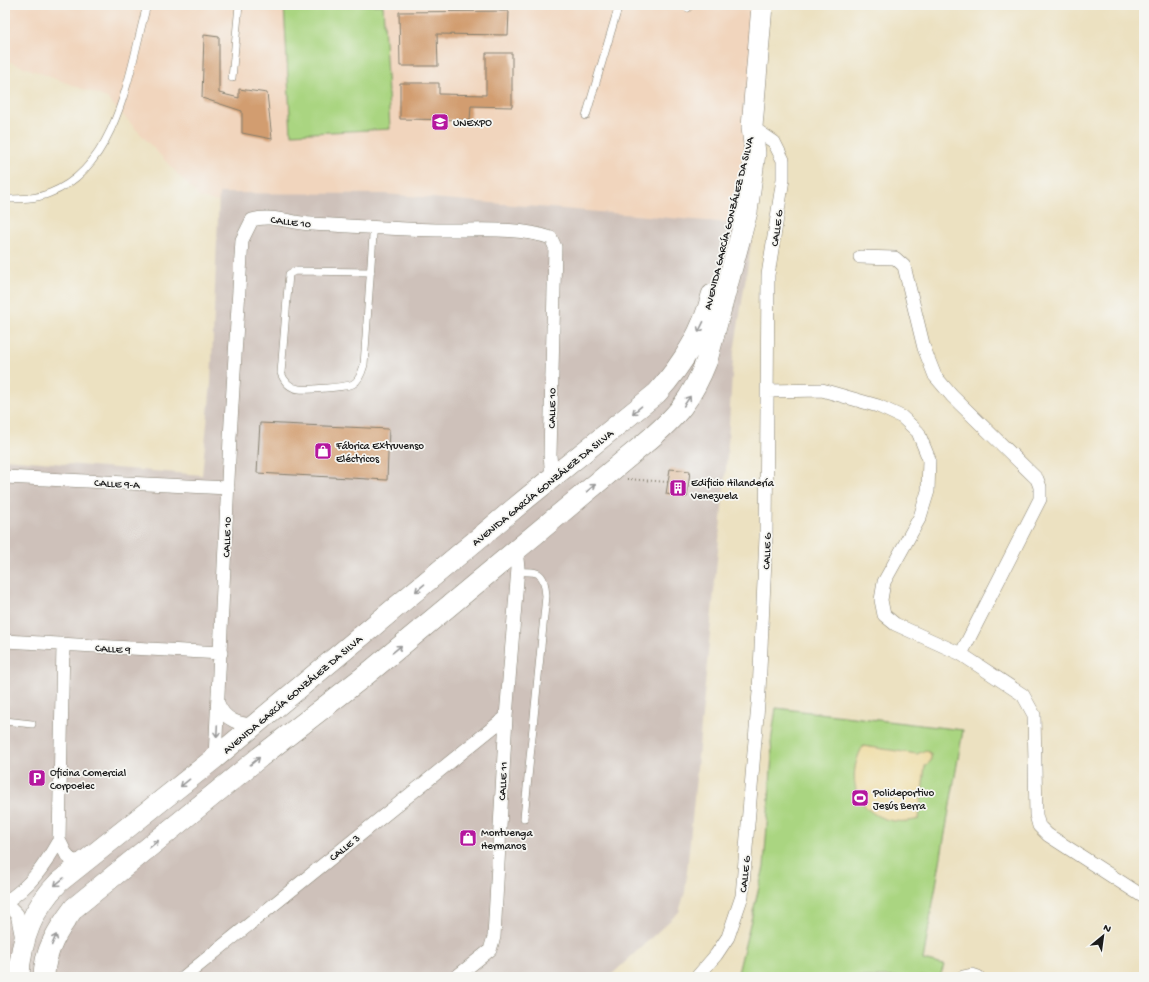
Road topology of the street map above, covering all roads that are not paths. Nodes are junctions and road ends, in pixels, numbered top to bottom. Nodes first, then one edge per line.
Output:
1 (147, 5) edge
2 (239, 5) edge
3 (618, 5) edge
4 (762, 5) edge
5 (232, 78) dead end
6 (586, 116) dead end
7 (752, 127) junction
8 (5, 199) edge
9 (374, 227) junction
10 (860, 257) dead end
11 (371, 272) junction
12 (768, 391) junction
13 (5, 477) edge
14 (552, 478) junction
15 (228, 488) junction
16 (526, 498) junction
17 (574, 502) junction
18 (550, 522) junction
19 (514, 563) junction
20 (5, 641) edge
21 (63, 645) junction
22 (221, 653) junction
23 (961, 654) junction
24 (218, 703) junction
25 (506, 718) junction
26 (5, 721) edge
27 (32, 724) dead end
28 (257, 724) junction
29 (215, 758) junction
30 (524, 818) dead end
31 (59, 840) junction
32 (90, 858) junction
33 (1144, 896) edge
34 (5, 902) edge
35 (22, 950) junction
36 (19, 977) edge
37 (44, 977) edge
38 (184, 977) edge
39 (456, 977) edge
40 (697, 977) edge

1 - 8 lane
2 - 5 lane
3 - 6 lane
4 - 7 main road
7 - 12 street, CALLE G
7 -> 14 main road, AVENIDA GARCÍA GONZÁLEZ DA SILVA
17 -> 7 main road, AVENIDA GARCÍA GONZÁLEZ DA SILVA
9 - 11 lane
9 - 14 street, CALLE 10
9 - 15 street, CALLE 10
10 - 23 street
11 - 11 lane
12 - 23 street
12 - 40 street, CALLE G
13 - 15 street, CALLE 9-A
14 - 16 main road, AVENIDA GARCÍA GONZÁLEZ DA SILVA
14 - 17 main road
15 - 22 street, CALLE 10
16 - 18 main road
16 -> 28 main road, AVENIDA GARCÍA GONZÁLEZ DA SILVA
17 - 18 main road, AVENIDA GARCÍA GONZÁLEZ DA SILVA
18 - 19 main road, AVENIDA GARCÍA GONZÁLEZ DA SILVA
19 - 25 street, CALLE 11
19 - 30 lane
37 -> 19 main road, AVENIDA GARCÍA GONZÁLEZ DA SILVA
20 - 21 street, CALLE 9
21 - 22 street, CALLE 9
21 - 31 street
22 - 24 street, CALLE 10
23 - 33 street
24 - 28 street
24 -> 29 street, CALLE 10
25 - 38 street, CALLE 3
25 - 39 street, CALLE 11
26 - 27 lane
28 - 29 main road, AVENIDA GARCÍA GONZÁLEZ DA SILVA
29 -> 32 main road, AVENIDA GARCÍA GONZÁLEZ DA SILVA
31 - 32 street
31 - 34 street
32 -> 35 main road, AVENIDA GARCÍA GONZÁLEZ DA SILVA
34 - 35 street
35 - 36 main road, AVENIDA GARCÍA GONZÁLEZ DA SILVA

